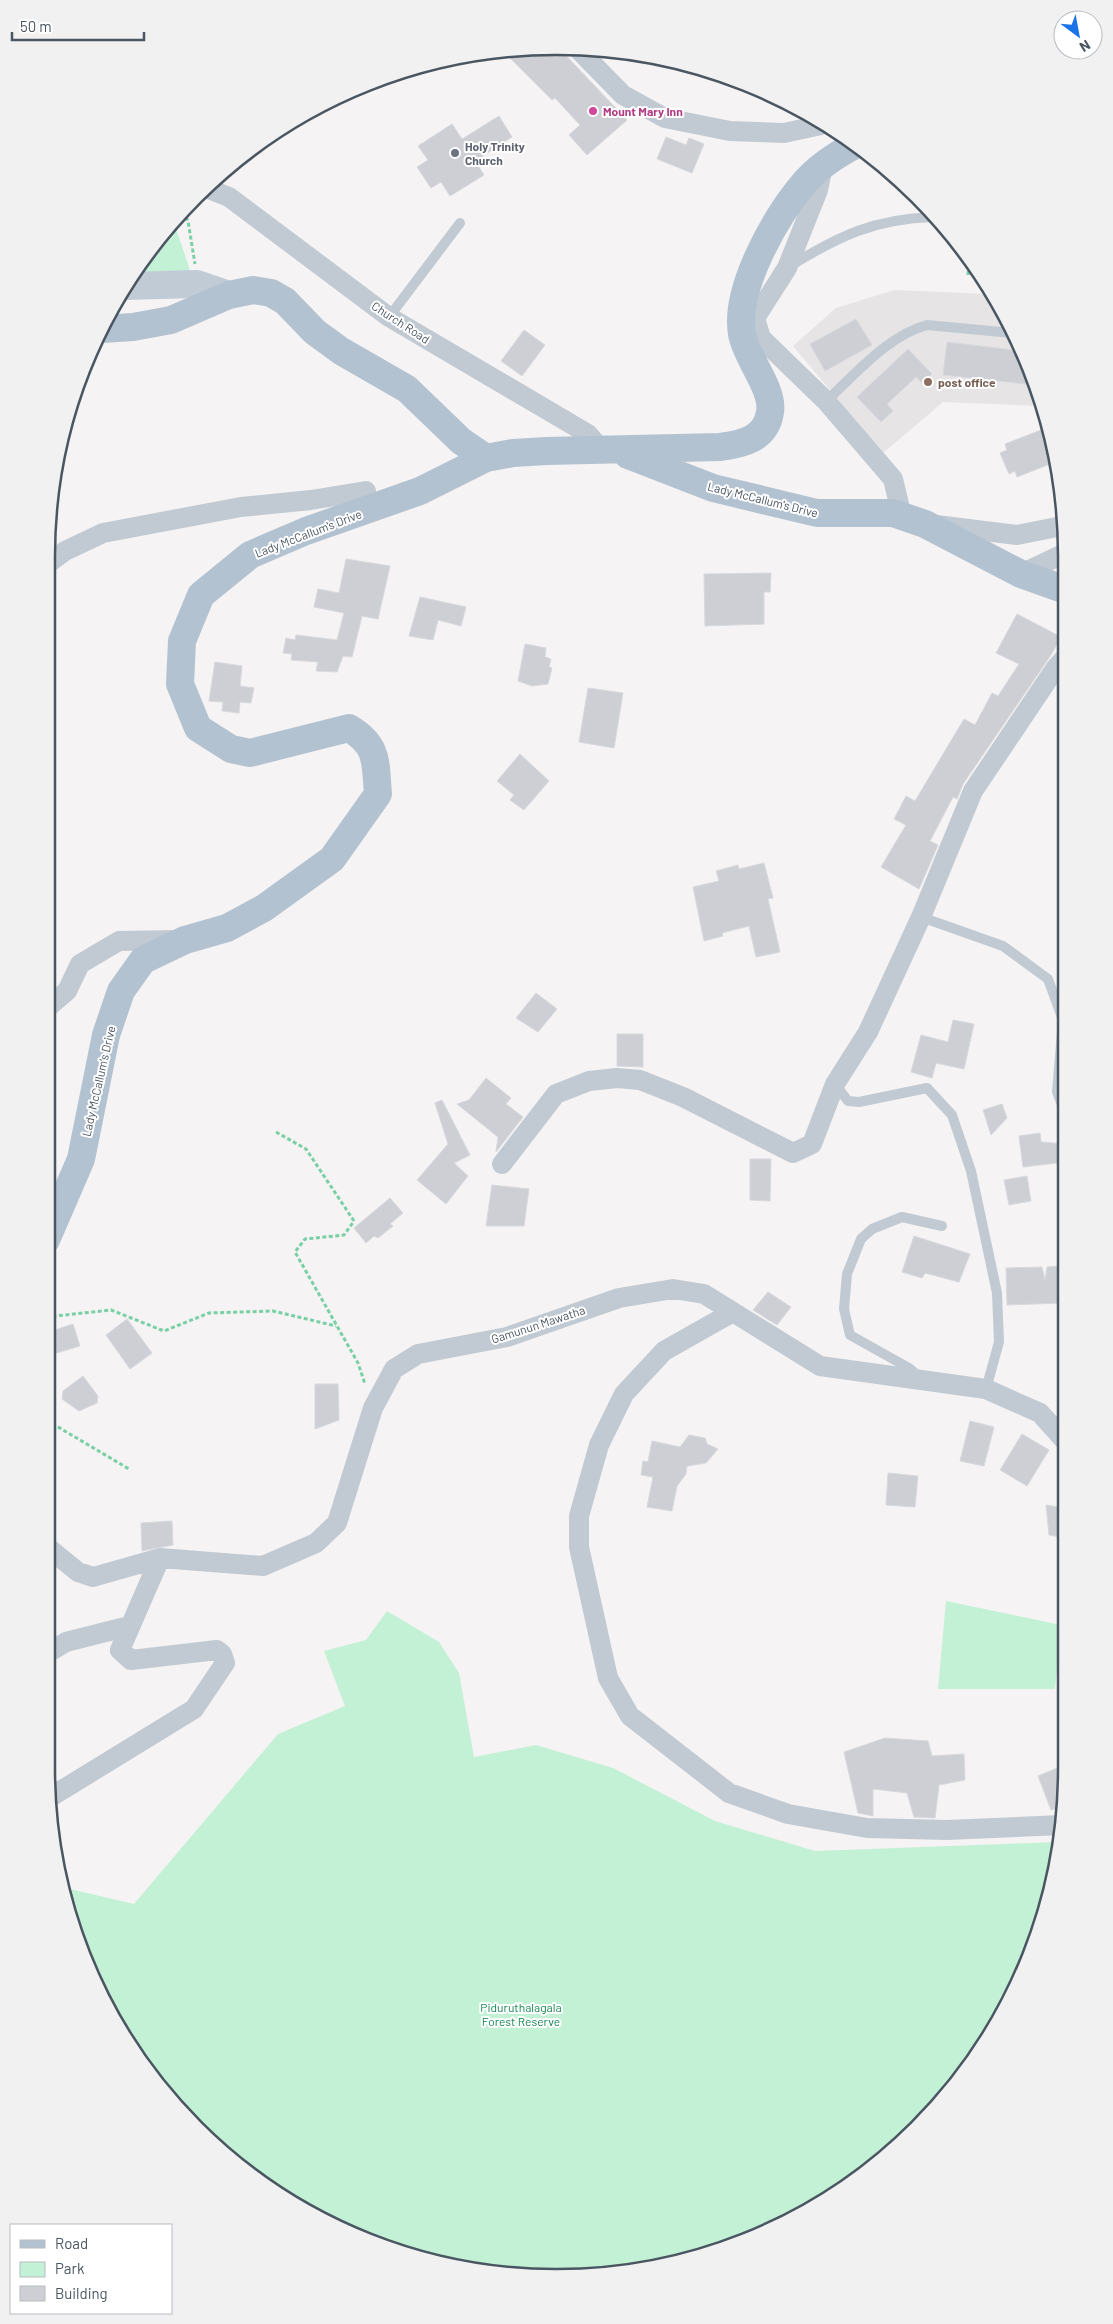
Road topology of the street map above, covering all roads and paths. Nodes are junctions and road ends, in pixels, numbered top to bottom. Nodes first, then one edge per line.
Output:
1 (585, 56) edge
2 (814, 127) edge
3 (848, 149) edge
4 (823, 166) junction
5 (214, 191) edge
6 (926, 217) edge
7 (187, 218) edge
8 (460, 222) dead end
9 (787, 268) junction
10 (968, 271) edge
11 (968, 275) dead end
12 (197, 284) junction
13 (135, 286) edge
14 (229, 295) junction
15 (389, 317) junction
16 (110, 328) edge
17 (1005, 332) edge
18 (826, 401) junction
19 (452, 431) junction
20 (608, 450) junction
21 (486, 458) junction
22 (452, 476) junction
23 (366, 491) dead end
24 (893, 513) junction
25 (925, 524) junction
26 (1057, 527) edge
27 (1058, 556) edge
28 (55, 559) edge
29 (1021, 574) junction
30 (1058, 587) edge
31 (1058, 666) edge
32 (921, 918) junction
33 (185, 940) junction
34 (55, 1004) edge
35 (1058, 1008) edge
36 (1058, 1078) edge
37 (835, 1084) junction
38 (1058, 1095) edge
39 (276, 1132) dead end
40 (502, 1164) dead end
41 (55, 1219) edge
42 (942, 1226) dead end
43 (733, 1312) junction
44 (55, 1316) edge
45 (336, 1326) junction
46 (922, 1380) junction
47 (986, 1389) junction
48 (373, 1408) junction
49 (55, 1425) edge
50 (1058, 1433) edge
51 (128, 1470) dead end
52 (55, 1553) edge
53 (160, 1558) junction
54 (129, 1626) junction
55 (55, 1649) edge
56 (56, 1794) edge
57 (1055, 1825) edge

1 - 2 street
3 - 4 main road
4 - 9 street
4 - 20 main road
5 - 15 street, Church Road
6 - 9 lane
7 - 12 path
8 - 15 lane
9 - 18 street
10 - 11 path
12 - 13 street
12 - 14 street
14 - 16 main road
14 - 19 main road
15 - 20 street, Church Road
17 - 18 lane
18 - 24 street
19 - 21 main road
19 - 22 main road
20 - 21 main road, Lady McCallum's Drive
20 - 24 main road, Lady McCallum's Drive
21 - 22 main road, Lady McCallum's Drive
22 - 33 main road, Lady McCallum's Drive
23 - 28 street
24 - 25 main road, Lady McCallum's Drive
25 - 26 street
25 - 29 main road, Lady McCallum's Drive
27 - 29 street
29 - 30 main road, Lady McCallum's Drive
31 - 32 street
32 - 35 lane
32 - 37 street
33 - 34 street
33 - 41 main road, Lady McCallum's Drive
36 - 38 lane
37 - 40 street
37 - 47 lane
39 - 45 path
42 - 46 lane
43 - 46 street, Gamunun Mawatha
43 - 48 street, Gamunun Mawatha
43 - 57 street
44 - 45 path
45 - 48 path
46 - 47 street, Gamunun Mawatha
47 - 50 street, Gamunun Mawatha
48 - 53 street, Gamunun Mawatha
49 - 51 path
52 - 53 street, Gamunun Mawatha
53 - 54 street
54 - 55 street
54 - 56 street

